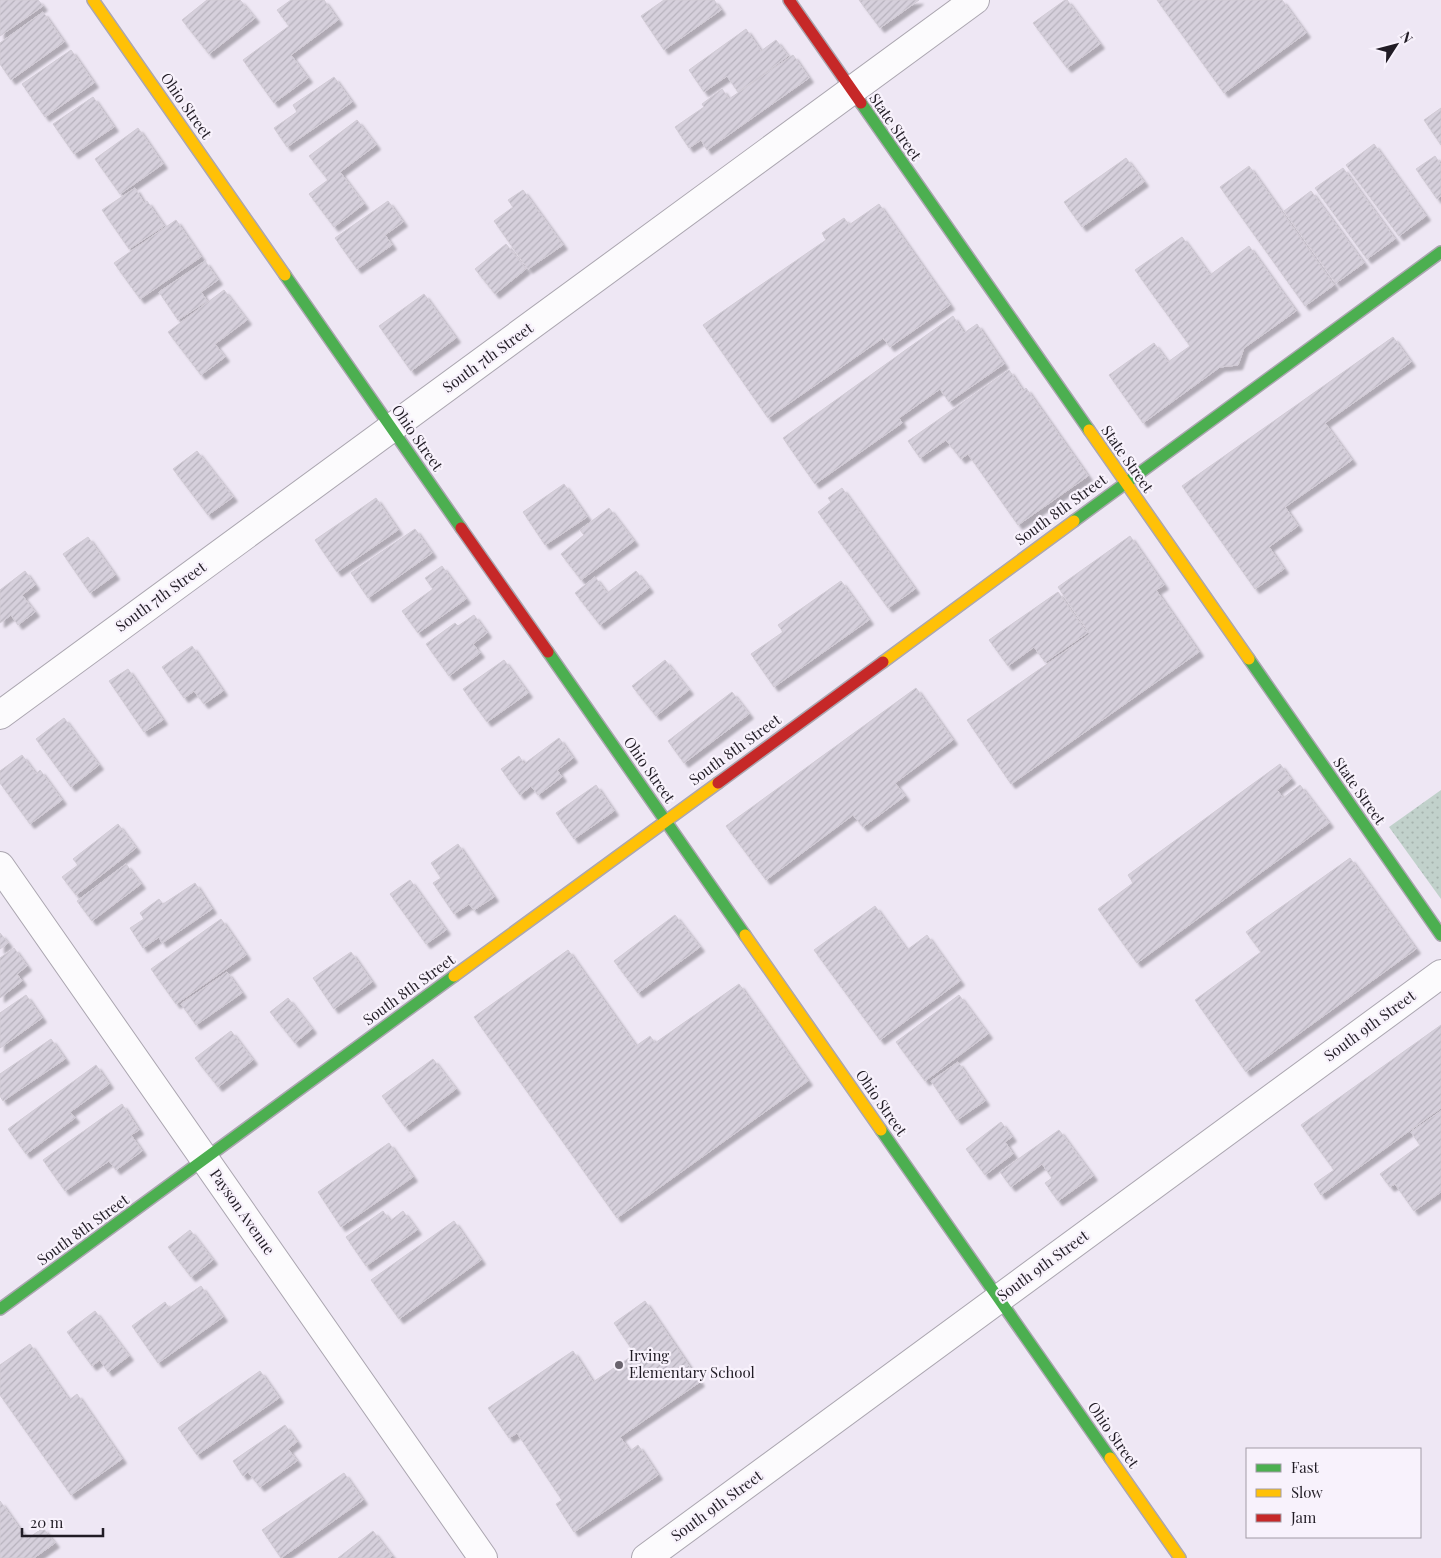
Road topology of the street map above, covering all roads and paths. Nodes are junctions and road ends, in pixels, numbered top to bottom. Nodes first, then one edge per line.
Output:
1 (93, 0) edge
2 (789, 0) edge
3 (975, 0) edge
4 (852, 91) junction
5 (1441, 252) edge
6 (392, 429) junction
7 (1125, 482) junction
8 (0, 715) edge
9 (665, 820) junction
10 (0, 866) edge
11 (1441, 935) edge
12 (1441, 974) edge
13 (205, 1159) junction
14 (999, 1298) junction
15 (0, 1309) edge
16 (483, 1558) edge
17 (646, 1558) edge
18 (1180, 1558) edge

1 - 6 street, Ohio Street
2 - 4 street, State Street
3 - 4 street, South 7th Street
4 - 6 street, South 7th Street
4 - 7 street, State Street
5 - 7 street, South 8th Street
6 - 8 street, South 7th Street
6 - 9 street, Ohio Street
7 - 9 street, South 8th Street
7 - 11 street, State Street
9 - 13 street, South 8th Street
9 - 14 street, Ohio Street
10 - 13 street, Payson Avenue
12 - 14 street, South 9th Street
13 - 15 street, South 8th Street
13 - 16 street, Payson Avenue
14 - 17 street, South 9th Street
14 - 18 street, Ohio Street

